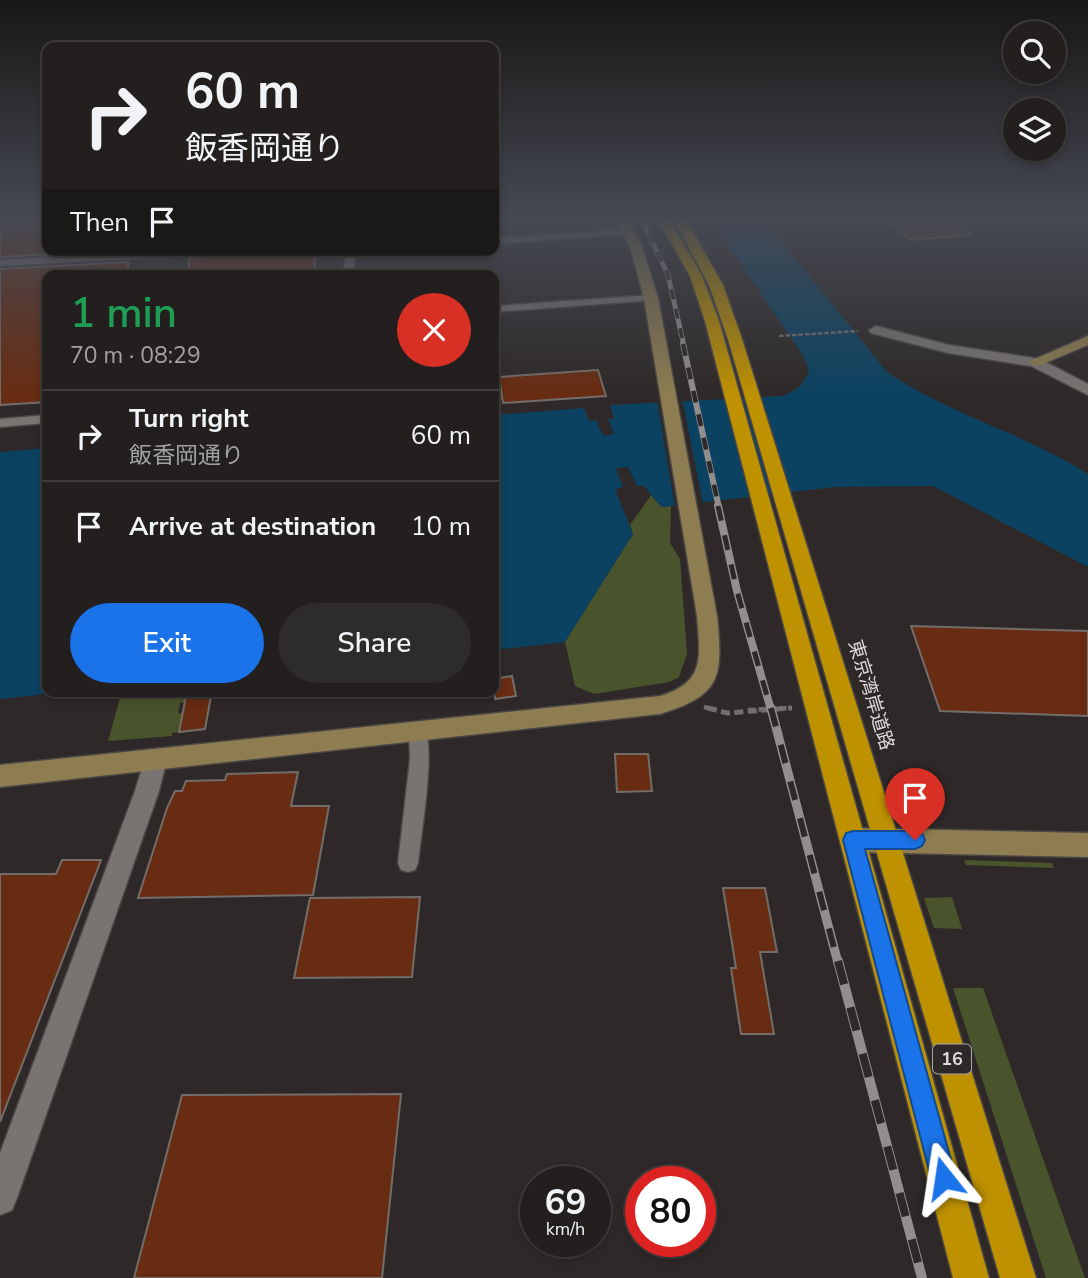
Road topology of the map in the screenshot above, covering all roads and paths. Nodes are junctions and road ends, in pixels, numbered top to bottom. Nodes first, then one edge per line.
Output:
1 (644, 276) edge
2 (696, 276) edge
3 (711, 276) edge
4 (651, 298) junction
5 (499, 309) edge
6 (876, 330) joint
7 (779, 336) dead end
8 (1088, 340) edge
9 (1035, 362) junction
10 (1088, 390) edge
11 (42, 419) edge
12 (0, 423) edge
13 (770, 491) junction
14 (679, 701) junction
15 (793, 708) dead end
16 (418, 731) junction
17 (155, 759) junction
18 (0, 776) edge
19 (887, 839) junction
20 (853, 840) junction
21 (1086, 849) edge
22 (408, 863) dead end
23 (0, 1198) edge
24 (971, 1278) edge
25 (1018, 1278) edge

1 - 4 street
2 - 13 highway, 東京湾岸道路 / 16
3 - 13 highway, 東京湾岸道路 / 16
4 - 5 lane
4 - 14 street
6 - 7 path
6 - 9 street
8 - 9 street
9 - 10 street
11 - 12 lane
13 - 19 highway, 東京湾岸道路 / 16
13 - 20 highway, 東京湾岸道路 / 16
14 - 15 path
14 - 16 street
16 - 17 street
16 - 22 lane
17 - 18 street
17 - 23 street
19 - 20 street
19 - 21 street
19 - 25 highway, 東京湾岸道路 / 16
20 - 24 highway, 東京湾岸道路 / 16

